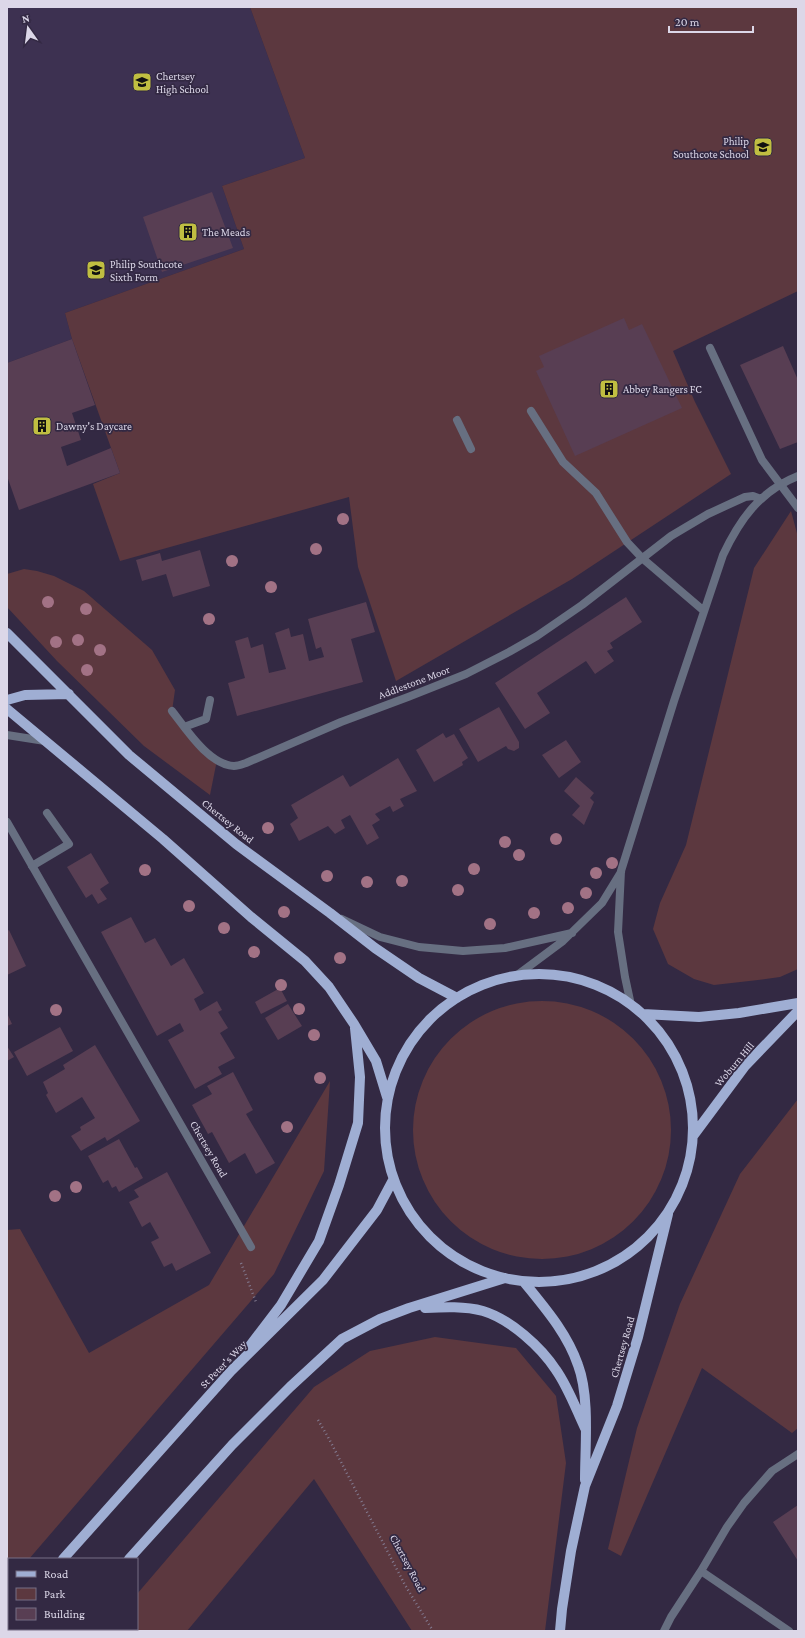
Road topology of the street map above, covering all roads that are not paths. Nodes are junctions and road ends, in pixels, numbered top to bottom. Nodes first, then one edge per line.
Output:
1 (710, 348) dead end
2 (531, 411) dead end
3 (456, 420) dead end
4 (471, 449) dead end
5 (798, 476) edge
6 (780, 484) junction
7 (762, 499) junction
8 (798, 508) edge
9 (642, 558) junction
10 (704, 611) junction
11 (7, 633) edge
12 (69, 694) junction
13 (7, 700) edge
14 (210, 700) dead end
15 (7, 709) edge
16 (172, 711) dead end
17 (184, 726) junction
18 (7, 735) edge
19 (45, 741) junction
20 (47, 813) dead end
21 (7, 822) edge
22 (32, 866) junction
23 (621, 871) junction
24 (330, 913) junction
25 (572, 933) junction
26 (516, 976) junction
27 (458, 998) junction
28 (798, 1003) edge
29 (631, 1005) junction
30 (798, 1011) edge
31 (643, 1014) junction
32 (354, 1024) junction
33 (387, 1097) junction
34 (693, 1136) junction
35 (393, 1180) junction
36 (669, 1210) junction
37 (251, 1247) road end
38 (506, 1278) junction
39 (524, 1282) junction
40 (409, 1308) junction
41 (231, 1371) junction
42 (585, 1428) junction
43 (798, 1454) edge
44 (585, 1486) junction
45 (65, 1558) edge
46 (130, 1558) edge
47 (701, 1571) junction
48 (560, 1631) edge
49 (664, 1631) edge
50 (789, 1631) edge

1 - 6 street
2 - 9 street
3 - 4 street
5 - 6 street
6 - 7 street
6 - 8 street
7 - 9 street, Addlestone Moor
7 - 10 street
9 - 10 street
9 - 17 street, Addlestone Moor
10 - 23 street
11 - 12 main road, Chertsey Road
12 - 13 main road
12 - 24 main road, Chertsey Road
14 - 17 street
15 - 19 main road
16 - 17 street, Addlestone Moor
18 - 19 street
19 - 32 main road
20 - 22 street
21 - 22 street, Chertsey Road
22 - 37 street, Chertsey Road
23 - 25 street
23 - 29 street
24 - 25 street
24 - 27 main road, Chertsey Road
25 - 26 street
26 - 27 main road
26 - 29 main road
27 - 33 main road
28 - 31 main road
29 - 31 main road
30 - 34 main road, Woburn Hill
31 - 34 main road
32 - 33 main road
32 - 41 main road
33 - 35 main road
34 - 36 main road
35 - 38 main road
35 - 41 main road, St Peter's Way
36 - 39 main road
36 - 44 main road, Chertsey Road
38 - 39 main road
38 - 40 main road
39 - 42 main road, Chertsey Road
40 - 42 main road
40 - 46 main road
41 - 45 main road, St Peter's Way
42 - 44 main road, Chertsey Road
43 - 47 street
44 - 48 main road, Chertsey Road
47 - 49 street
47 - 50 street

